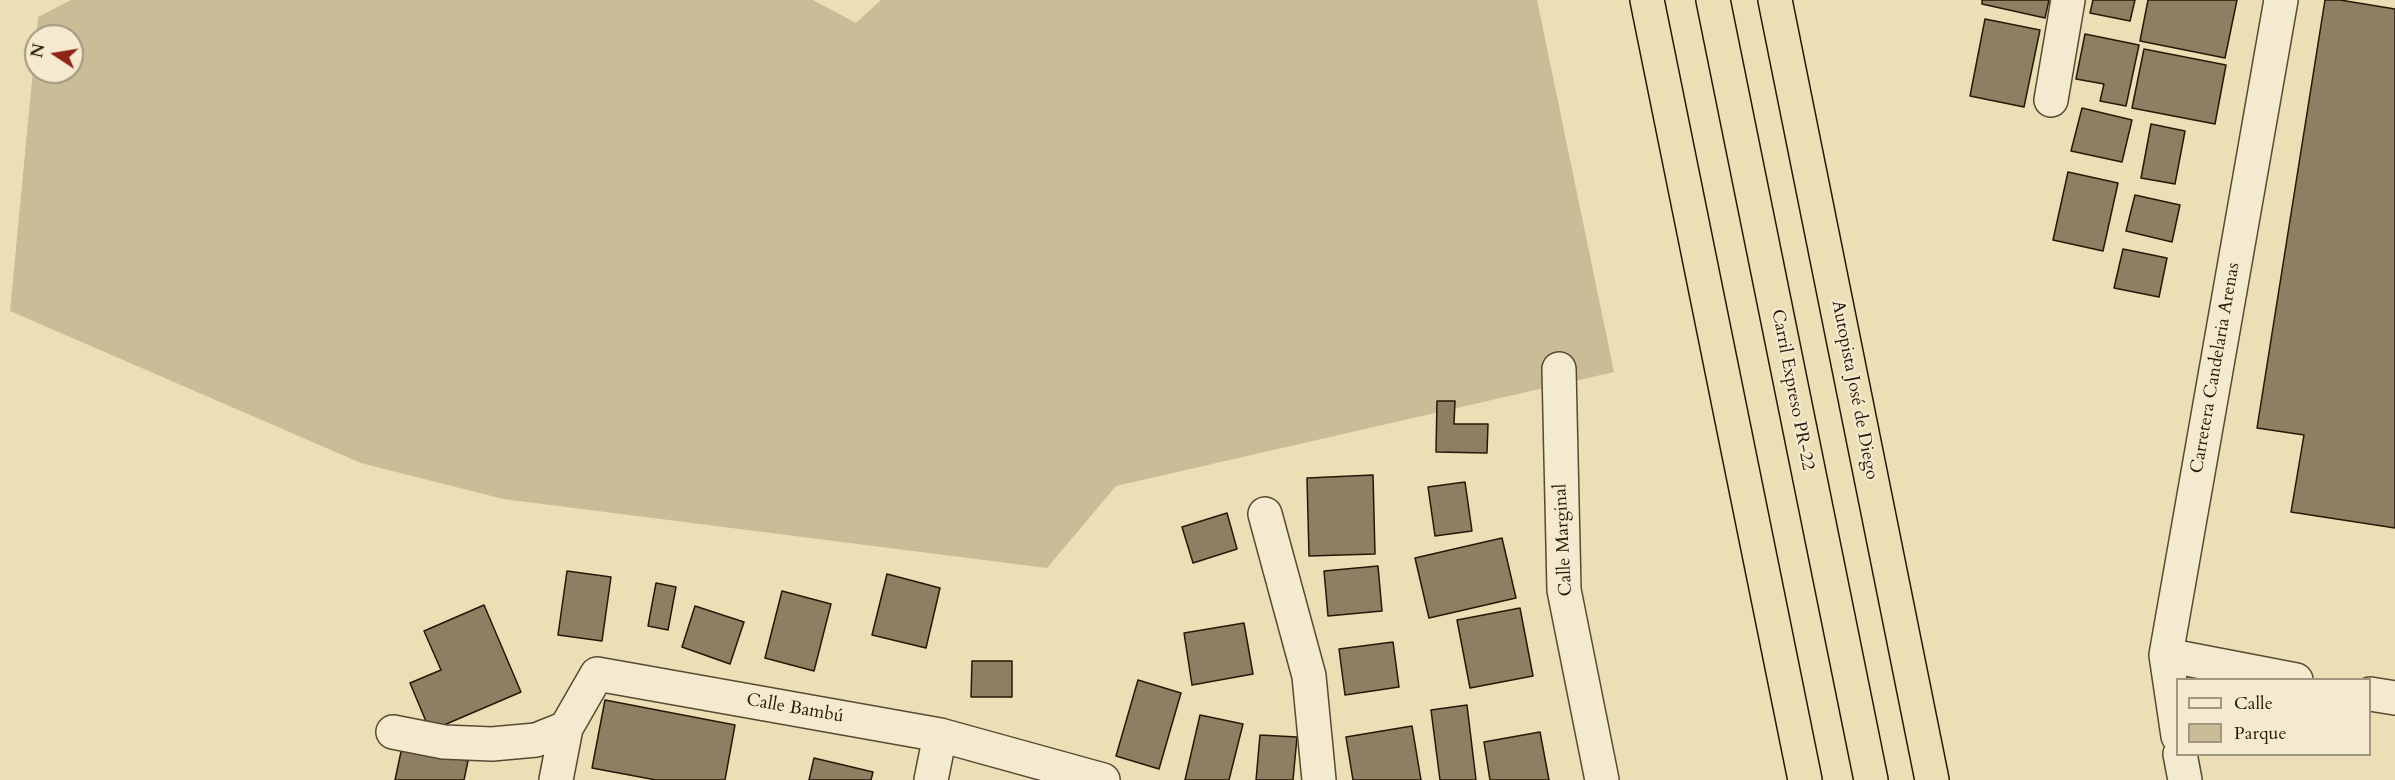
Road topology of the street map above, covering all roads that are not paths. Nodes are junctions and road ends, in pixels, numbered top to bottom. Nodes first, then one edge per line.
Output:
1 (1647, 0) edge
2 (1713, 0) edge
3 (1775, 0) edge
4 (2068, 0) edge
5 (2281, 0) edge
6 (2051, 100) dead end
7 (1559, 369) dead end
8 (1265, 514) dead end
9 (2166, 655) junction
10 (2286, 678) edge
11 (2371, 694) edge
12 (2395, 698) edge
13 (2176, 722) edge
14 (566, 728) junction
15 (393, 732) dead end
16 (940, 735) junction
17 (2180, 756) edge
18 (556, 780) edge
19 (931, 780) edge
20 (1103, 780) edge
21 (1319, 780) edge
22 (1602, 780) edge
23 (1805, 780) edge
24 (1871, 780) edge
25 (1932, 780) edge
26 (2185, 780) edge

1 - 23 highway
2 - 24 highway, Carril Expreso PR-22
3 - 25 highway, Autopista José de Diego
4 - 6 street
5 - 9 street, Carretera Candelaria Arenas
7 - 22 street, Calle Marginal
8 - 21 street
9 - 10 street
9 - 13 street, Carretera Candelaria Arenas
11 - 12 street
14 - 15 street
14 - 16 street, Calle Bambú
14 - 18 street, Calle Bambú
16 - 19 street
16 - 20 street, Calle Bambú
17 - 26 street

